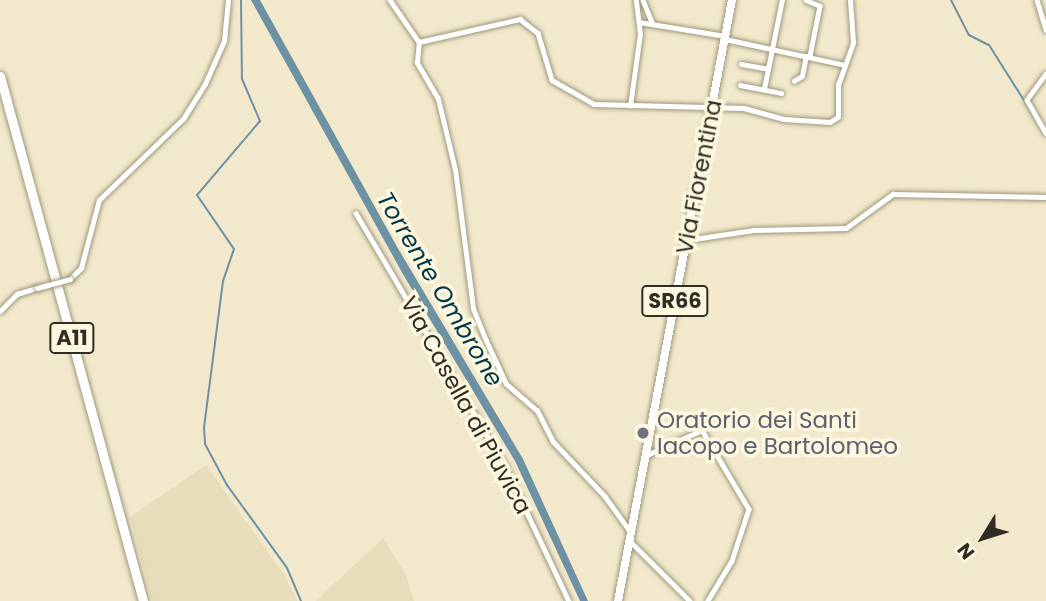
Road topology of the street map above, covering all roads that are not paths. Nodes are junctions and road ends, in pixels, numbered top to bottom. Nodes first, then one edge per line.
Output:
1 (228, 0) edge
2 (390, 0) edge
3 (636, 0) edge
4 (643, 0) edge
5 (732, 0) edge
6 (782, 0) edge
7 (806, 0) edge
8 (850, 0) edge
9 (1037, 0) edge
10 (813, 1) edge
11 (639, 22) junction
12 (652, 22) junction
13 (1046, 30) edge
14 (725, 38) junction
15 (419, 42) junction
16 (772, 49) junction
17 (808, 56) junction
18 (741, 64) dead end
19 (845, 65) junction
20 (768, 69) junction
21 (1046, 74) edge
22 (0, 76) edge
23 (794, 82) dead end
24 (740, 85) dead end
25 (764, 89) junction
26 (781, 93) dead end
27 (0, 97) edge
28 (630, 106) junction
29 (711, 109) junction
30 (1046, 133) edge
31 (1046, 197) edge
32 (356, 213) dead end
33 (687, 240) junction
34 (0, 311) edge
35 (649, 444) junction
36 (661, 450) junction
37 (646, 455) junction
38 (629, 536) junction
39 (137, 601) edge
40 (143, 601) edge
41 (569, 601) edge
42 (618, 601) edge
43 (690, 601) edge
44 (708, 601) edge

1 - 34 street, bridge
2 - 15 street
3 - 11 street
4 - 12 street
5 - 14 main road, Via Fiorentina / SR66
6 - 16 street
7 - 10 street
8 - 19 street
9 - 13 street
10 - 17 street
11 - 12 street
11 - 28 street
12 - 14 street
14 - 16 street
14 - 29 main road, Via Fiorentina / SR66
15 - 28 street
15 - 38 street
16 - 17 street
16 - 20 street
17 - 19 street
17 - 23 street
18 - 20 street
19 - 29 street
20 - 25 street
21 - 30 street
22 - 40 highway, A11
24 - 25 street
25 - 26 street
27 - 39 highway, A11
28 - 29 street
29 - 33 main road, Via Fiorentina / SR66
31 - 33 street
32 - 41 street, Via Casella di Piuvica
33 - 35 main road, Via Fiorentina / SR66
35 - 36 street
35 - 37 main road, Via Fiorentina / SR66
36 - 37 street
36 - 44 street
37 - 38 main road, Via Fiorentina / SR66
38 - 42 main road, Via Fiorentina / SR66
38 - 43 street

